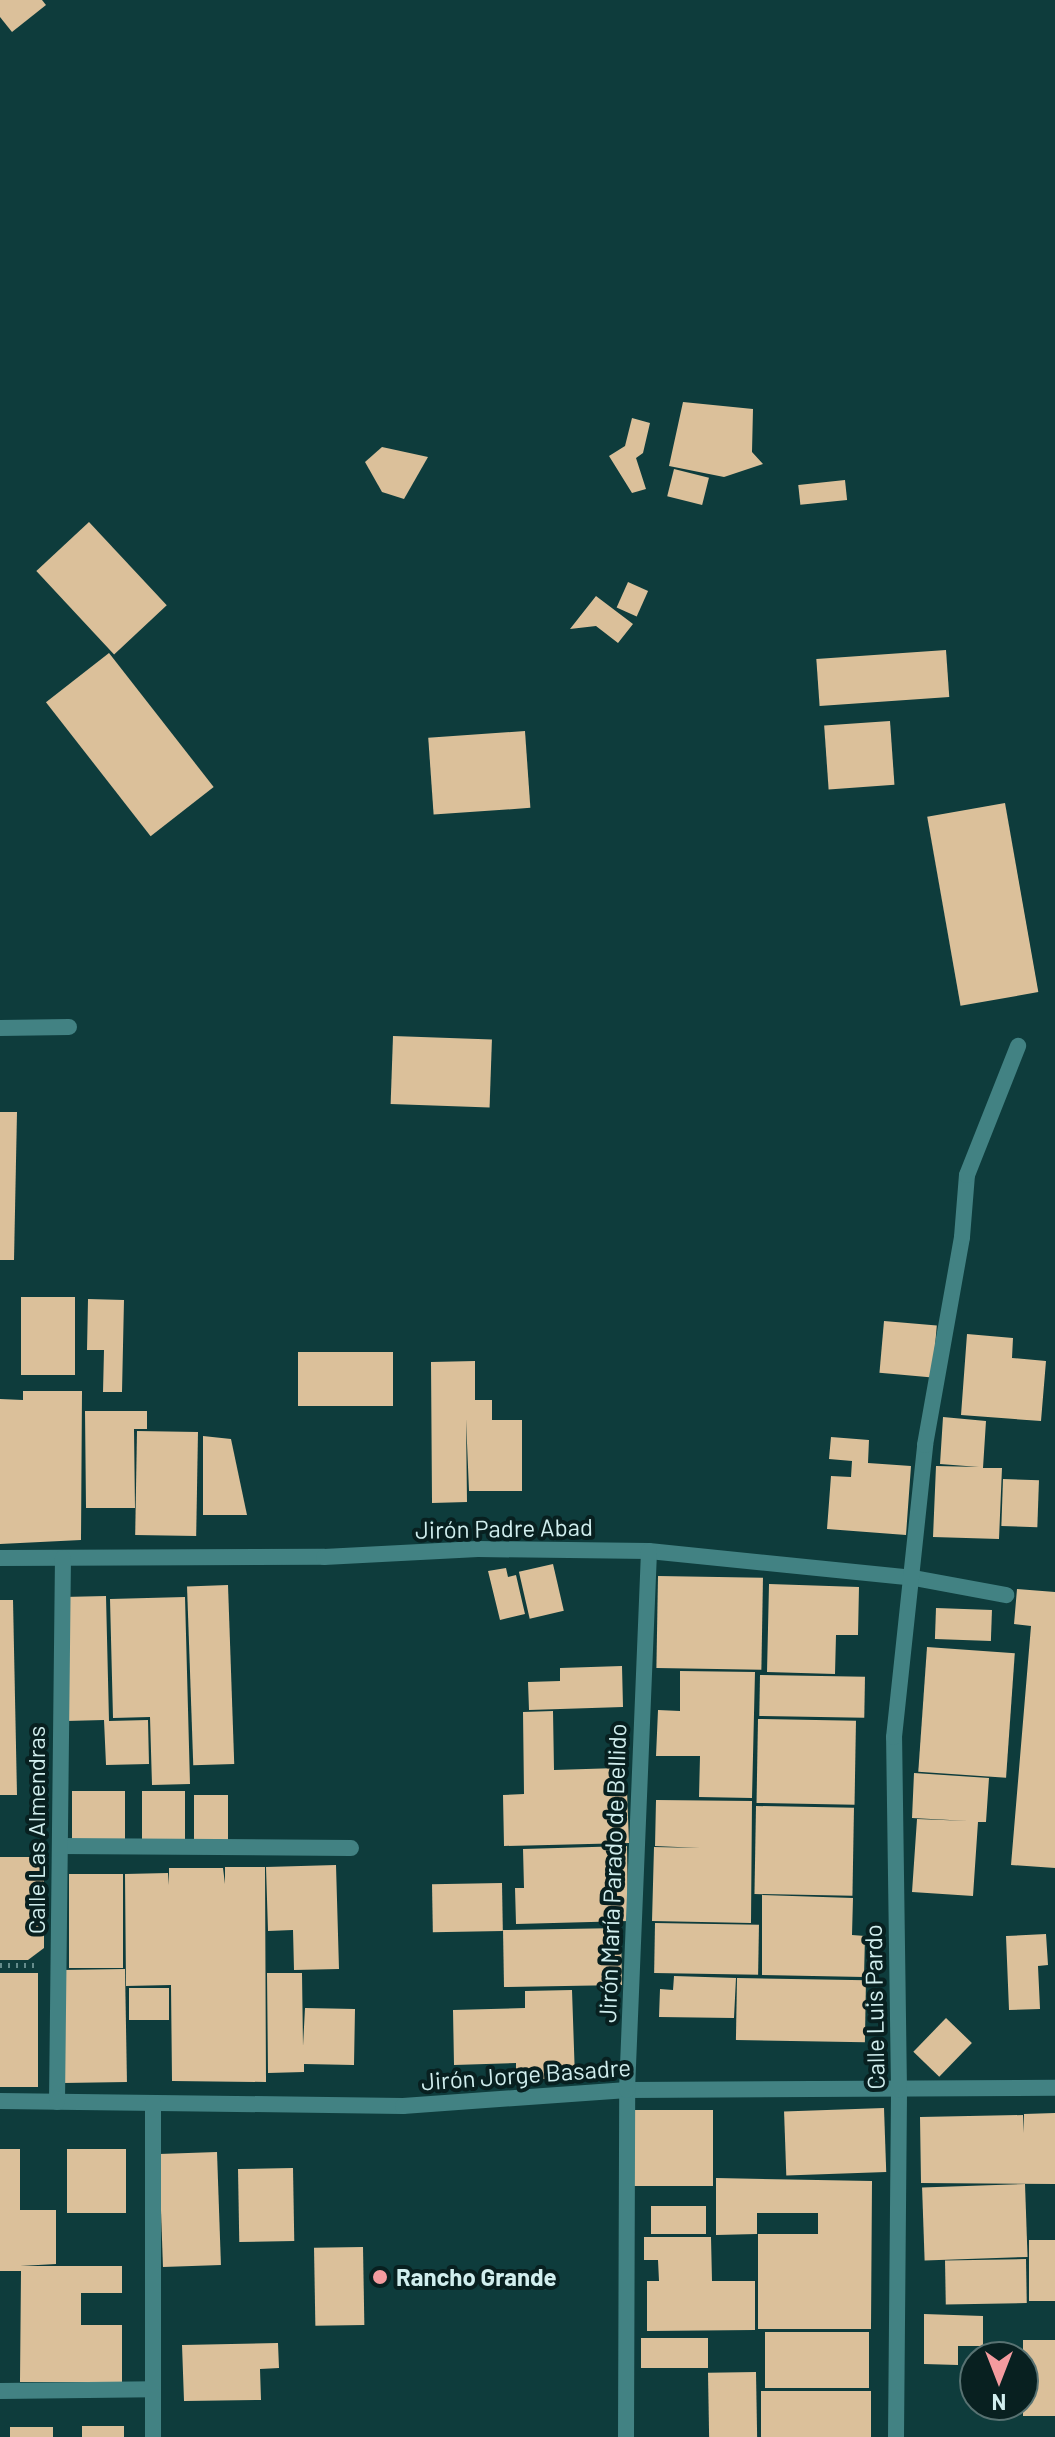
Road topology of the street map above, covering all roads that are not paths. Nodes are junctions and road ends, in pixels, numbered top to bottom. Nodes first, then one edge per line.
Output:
1 (69, 1027) dead end
2 (0, 1028) edge
3 (1018, 1046) dead end
4 (649, 1551) junction
5 (0, 1558) edge
6 (63, 1558) junction
7 (914, 1578) junction
8 (1006, 1595) dead end
9 (60, 1846) junction
10 (351, 1848) dead end
11 (1055, 2088) edge
12 (627, 2090) junction
13 (899, 2090) junction
14 (0, 2101) edge
15 (57, 2102) junction
16 (153, 2103) junction
17 (153, 2389) junction
18 (0, 2391) edge
19 (153, 2437) edge
20 (626, 2437) edge
21 (896, 2437) edge

1 - 2 street
3 - 7 street, Calle Luis Pardo
4 - 6 street, Jirón Padre Abad
4 - 7 street, Jirón Padre Abad
4 - 12 street, Jirón María Parado de Bellido
5 - 6 street, Jirón Padre Abad
6 - 9 street, Calle Las Almendras
7 - 8 street, Jirón Padre Abad
7 - 13 street, Calle Luis Pardo
9 - 10 street
9 - 15 street, Calle Las Almendras
11 - 13 street, Jirón Jorge Basadre
12 - 13 street, Jirón Jorge Basadre
12 - 16 street, Jirón Jorge Basadre
12 - 20 street, Jirón María Parado de Bellido
13 - 21 street, Calle Luis Pardo
14 - 15 street, Jirón Jorge Basadre
15 - 16 street, Jirón Jorge Basadre
16 - 17 street
17 - 18 street
17 - 19 street

